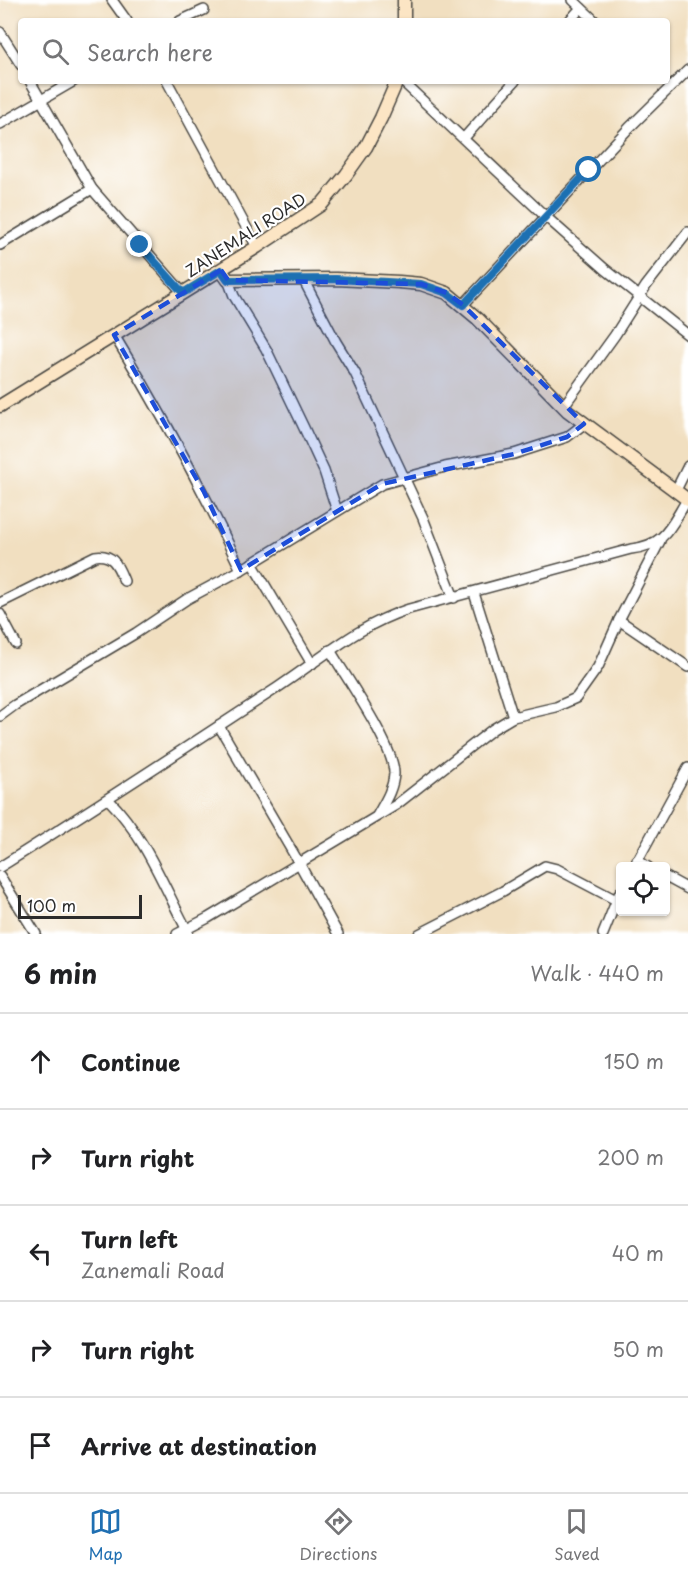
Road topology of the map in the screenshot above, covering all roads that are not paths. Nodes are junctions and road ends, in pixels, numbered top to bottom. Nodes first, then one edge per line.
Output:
1 (112, 0) edge
2 (404, 0) edge
3 (573, 0) edge
4 (581, 8) junction
5 (204, 10) dead end
6 (126, 18) edge
7 (187, 18) edge
8 (405, 18) edge
9 (572, 18) edge
10 (592, 18) edge
11 (0, 32) edge
12 (18, 60) edge
13 (688, 70) edge
14 (670, 81) edge
15 (32, 84) edge
16 (69, 84) edge
17 (169, 84) edge
18 (396, 84) edge
19 (405, 84) edge
20 (512, 84) edge
21 (666, 84) edge
22 (41, 101) junction
23 (0, 124) edge
24 (464, 138) junction
25 (92, 189) junction
26 (545, 216) junction
27 (688, 232) edge
28 (2, 240) edge
29 (257, 248) junction
30 (225, 275) junction
31 (303, 279) junction
32 (183, 293) junction
33 (640, 297) junction
34 (463, 305) junction
35 (114, 335) junction
36 (688, 335) edge
37 (0, 406) edge
38 (562, 407) junction
39 (584, 424) junction
40 (688, 466) edge
41 (404, 477) junction
42 (684, 497) edge
43 (337, 511) junction
44 (660, 541) junction
45 (252, 563) junction
46 (241, 570) junction
47 (124, 581) dead end
48 (474, 593) junction
49 (454, 598) junction
50 (0, 603) edge
51 (0, 614) edge
52 (619, 620) junction
53 (16, 644) dead end
54 (330, 650) junction
55 (312, 664) junction
56 (688, 667) edge
57 (0, 716) edge
58 (513, 717) junction
59 (219, 726) junction
60 (688, 768) edge
61 (108, 799) junction
62 (376, 817) junction
63 (636, 862) edge
64 (299, 863) junction
65 (1, 865) edge
66 (0, 876) edge
67 (670, 879) edge
68 (688, 889) edge
69 (616, 895) edge
70 (616, 903) edge
71 (184, 932) edge
72 (36, 934) edge
73 (338, 934) edge
74 (419, 934) edge
75 (603, 934) edge

1 - 6 street
2 - 8 street
3 - 4 street
4 - 9 street
4 - 10 street
5 - 7 street
11 - 12 street
13 - 14 street
15 - 22 street
16 - 22 street
17 - 29 street
18 - 29 street, ZANEMALI ROAD
19 - 24 street
20 - 24 street
21 - 26 street
22 - 23 street
22 - 25 street
24 - 26 street
25 - 28 street
25 - 32 street
26 - 33 street
26 - 34 street
27 - 33 street
29 - 30 street, ZANEMALI ROAD
30 - 31 street
30 - 32 street, ZANEMALI ROAD
30 - 43 street
31 - 34 street
31 - 41 street
32 - 35 street, ZANEMALI ROAD
33 - 36 street
33 - 38 street
34 - 38 street
35 - 37 street, ZANEMALI ROAD
35 - 46 street
38 - 39 street
39 - 41 street
39 - 42 street
40 - 42 street
41 - 43 street
41 - 49 street
42 - 44 street
43 - 45 street
44 - 48 street
44 - 52 street
45 - 46 street
45 - 55 street
46 - 57 street
47 - 50 street
48 - 49 street
48 - 58 street
49 - 54 street
51 - 53 street
52 - 56 street
52 - 58 street
54 - 55 street
54 - 62 street
55 - 59 street
58 - 62 street
59 - 61 street
59 - 64 street
60 - 63 street
61 - 65 street
61 - 71 street
62 - 64 street
64 - 71 street
64 - 73 street
66 - 72 street
67 - 68 street
69 - 74 street
70 - 75 street

